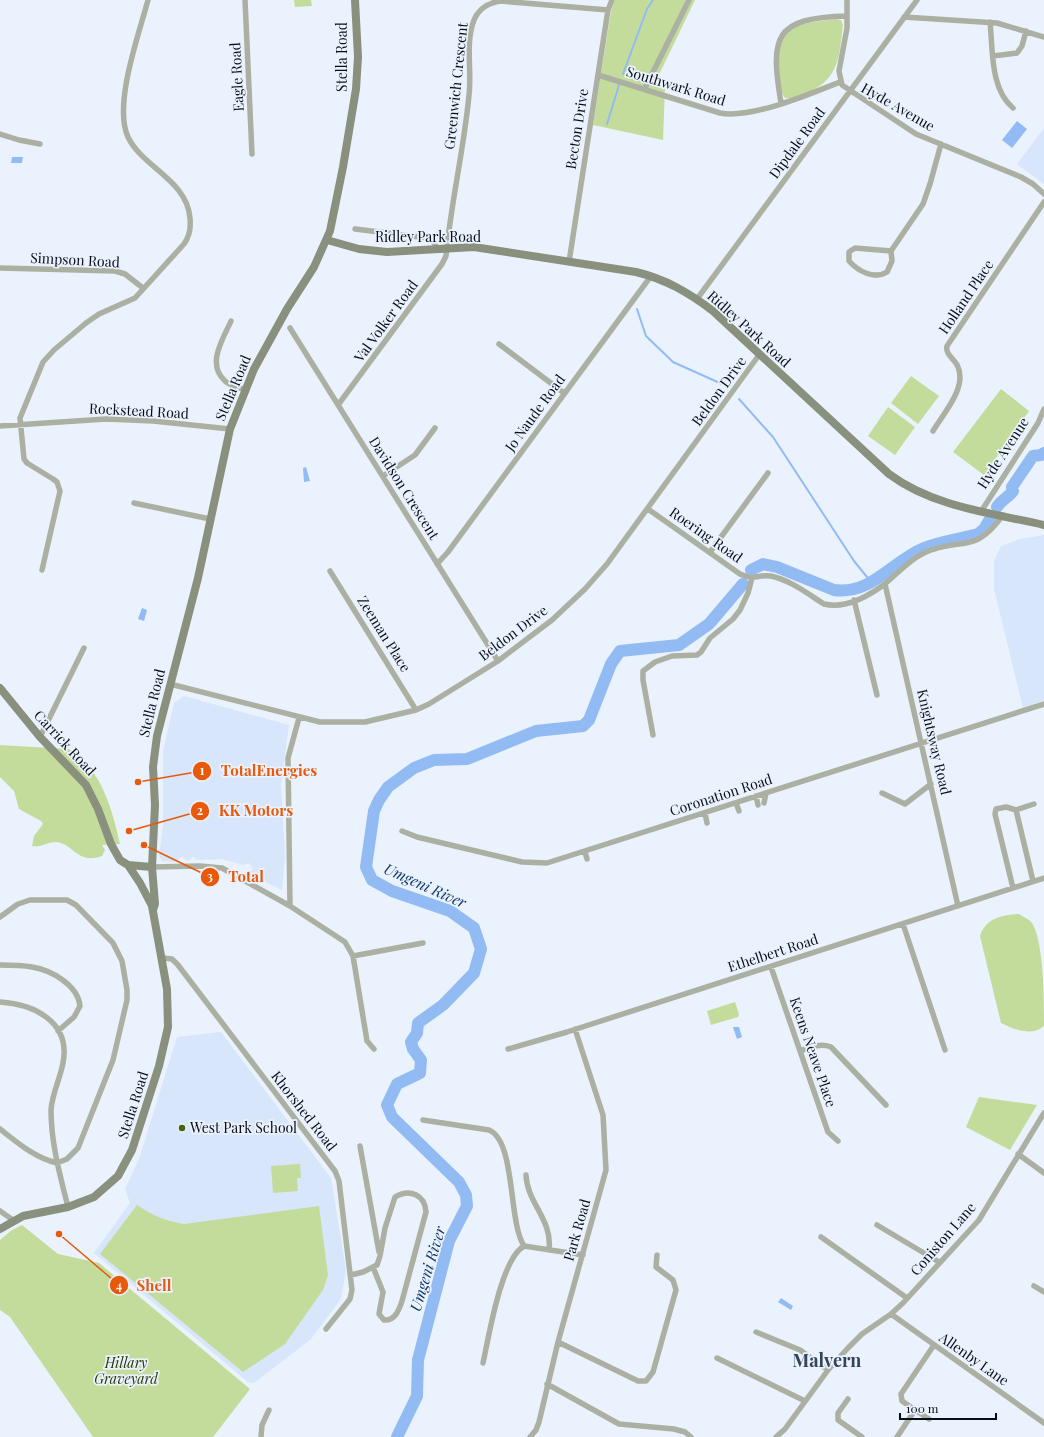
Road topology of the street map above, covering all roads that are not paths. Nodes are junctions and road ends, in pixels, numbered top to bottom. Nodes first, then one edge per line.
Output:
1 (148, 0) edge
2 (245, 0) edge
3 (355, 0) edge
4 (612, 0) edge
5 (689, 0) edge
6 (847, 0) edge
7 (917, 0) edge
8 (608, 10) junction
9 (847, 16) junction
10 (904, 17) junction
11 (990, 22) junction
12 (1026, 31) junction
13 (1044, 37) edge
14 (993, 56) junction
15 (598, 75) junction
16 (840, 82) junction
17 (646, 88) junction
18 (849, 92) junction
19 (781, 104) junction
20 (1013, 108) dead end
21 (0, 134) edge
22 (40, 144) dead end
23 (941, 144) junction
24 (252, 154) dead end
25 (1044, 194) edge
26 (1044, 202) edge
27 (355, 229) dead end
28 (327, 240) junction
29 (442, 249) junction
30 (891, 251) junction
31 (569, 262) junction
32 (0, 268) edge
33 (651, 276) junction
34 (143, 288) junction
35 (697, 299) junction
36 (231, 321) dead end
37 (290, 328) dead end
38 (499, 344) dead end
39 (759, 355) junction
40 (245, 390) junction
41 (564, 393) junction
42 (338, 405) junction
43 (1044, 409) edge
44 (0, 426) edge
45 (21, 426) junction
46 (435, 428) dead end
47 (230, 429) junction
48 (933, 431) dead end
49 (768, 473) dead end
50 (383, 476) junction
51 (134, 503) dead end
52 (648, 509) junction
53 (982, 510) junction
54 (1002, 515) junction
55 (210, 518) junction
56 (1044, 525) edge
57 (710, 552) junction
58 (437, 564) junction
59 (42, 570) dead end
60 (330, 571) dead end
61 (752, 578) junction
62 (885, 584) junction
63 (854, 600) junction
64 (84, 648) dead end
65 (498, 661) junction
66 (170, 684) junction
67 (0, 688) edge
68 (877, 695) dead end
69 (1044, 704) edge
70 (416, 710) junction
71 (299, 718) junction
72 (653, 735) dead end
73 (40, 737) junction
74 (922, 743) junction
75 (931, 784) junction
76 (766, 793) junction
77 (882, 793) dead end
78 (756, 796) junction
79 (736, 803) junction
80 (764, 803) dead end
81 (1034, 804) dead end
82 (758, 805) dead end
83 (1016, 810) junction
84 (739, 811) dead end
85 (705, 813) junction
86 (707, 823) dead end
87 (402, 831) dead end
88 (585, 852) junction
89 (587, 859) dead end
90 (128, 865) junction
91 (150, 867) junction
92 (1044, 878) edge
93 (1033, 881) junction
94 (1013, 888) junction
95 (290, 906) junction
96 (958, 906) junction
97 (152, 907) junction
98 (0, 917) edge
99 (903, 924) junction
100 (423, 943) dead end
101 (353, 956) junction
102 (163, 958) junction
103 (0, 965) edge
104 (771, 967) junction
105 (0, 1002) edge
106 (575, 1029) junction
107 (58, 1031) junction
108 (374, 1048) dead end
109 (508, 1049) dead end
110 (944, 1050) dead end
111 (800, 1051) junction
112 (886, 1105) dead end
113 (1044, 1113) edge
114 (423, 1120) dead end
115 (0, 1129) edge
116 (838, 1141) dead end
117 (360, 1146) dead end
118 (1018, 1154) junction
119 (57, 1163) junction
120 (1044, 1173) edge
121 (526, 1175) dead end
122 (68, 1207) junction
123 (0, 1211) edge
124 (13, 1220) junction
125 (877, 1225) dead end
126 (0, 1229) edge
127 (821, 1237) dead end
128 (524, 1246) junction
129 (549, 1250) junction
130 (583, 1255) junction
131 (657, 1255) dead end
132 (380, 1256) junction
133 (939, 1262) junction
134 (373, 1267) junction
135 (352, 1275) junction
136 (1034, 1286) dead end
137 (1044, 1292) edge
138 (907, 1298) junction
139 (891, 1314) junction
140 (326, 1329) dead end
141 (756, 1332) dead end
142 (558, 1342) junction
143 (934, 1345) junction
144 (717, 1358) dead end
145 (483, 1363) dead end
146 (828, 1370) junction
147 (547, 1384) junction
148 (848, 1399) dead end
149 (805, 1401) junction
150 (269, 1410) dead end
151 (915, 1410) junction
152 (930, 1419) dead end
153 (1044, 1423) edge
154 (779, 1436) edge
155 (261, 1437) edge
156 (532, 1437) edge
157 (691, 1437) edge
158 (862, 1437) edge
159 (897, 1437) edge

1 - 34 street
2 - 24 street, Eagle Road
3 - 28 main road, Stella Road
4 - 8 street, Becton Drive
5 - 17 street
6 - 9 street
7 - 10 street, Dipdale Road
8 - 15 street, Becton Drive
8 - 29 street, Greenwich Crescent
9 - 16 street
9 - 19 street
10 - 11 street
10 - 18 street, Dipdale Road
11 - 12 street
11 - 14 street
12 - 13 street
12 - 14 street
14 - 20 street
15 - 17 street, Southwark Road
15 - 31 street, Becton Drive
16 - 18 street, Hyde Avenue
16 - 19 street, Southwark Road
17 - 19 street, Southwark Road
18 - 23 street, Hyde Avenue
18 - 35 street, Dipdale Road
21 - 22 street
23 - 25 street, Hyde Avenue
23 - 30 street
26 - 48 street, Holland Place
27 - 29 street
28 - 29 main road, Ridley Park Road
28 - 40 main road, Stella Road
29 - 31 main road, Ridley Park Road
29 - 42 street, Val Volker Road
30 - 30 street
31 - 33 main road, Ridley Park Road
32 - 34 street, Simpson Road
33 - 35 main road, Ridley Park Road
33 - 41 street, Jo Naude Road
34 - 45 street
35 - 39 main road, Ridley Park Road
36 - 40 street
37 - 42 street, Davidson Crescent
38 - 41 street
39 - 52 street, Beldon Drive
39 - 53 main road, Ridley Park Road
40 - 47 main road, Stella Road
41 - 58 street, Jo Naude Road
42 - 50 street, Davidson Crescent
43 - 53 street, Hyde Avenue
44 - 45 street, Rockstead Road
45 - 47 street, Rockstead Road
45 - 59 street
46 - 50 street
47 - 55 main road, Stella Road
49 - 57 street
50 - 58 street, Davidson Crescent
51 - 55 street
52 - 57 street, Roering Road
52 - 65 street, Beldon Drive
53 - 54 main road, Ridley Park Road
54 - 56 main road, Ridley Park Road
54 - 62 street
55 - 66 main road, Stella Road
57 - 61 street, Roering Road
58 - 65 street, Davidson Crescent
60 - 70 street, Zeeman Place
61 - 63 street
61 - 72 street
62 - 63 street
62 - 74 street, Knightsway Road
63 - 68 street
64 - 73 street
65 - 70 street, Beldon Drive
66 - 71 street, Beldon Drive
66 - 91 main road, Stella Road
67 - 73 main road, Carrick Road
69 - 74 street, Coronation Road
70 - 71 street, Beldon Drive
71 - 95 street
73 - 90 main road, Carrick Road
74 - 75 street, Knightsway Road
74 - 76 street, Coronation Road
75 - 77 street
75 - 96 street, Knightsway Road
76 - 78 street, Coronation Road
76 - 80 street
78 - 79 street, Coronation Road
78 - 82 street
79 - 84 street
79 - 85 street, Coronation Road
81 - 83 street
83 - 93 street
83 - 94 street
85 - 86 street
85 - 88 street, Coronation Road
87 - 88 street, Coronation Road
88 - 89 street
90 - 91 main road
90 - 97 main road, Carrick Road
91 - 95 street
91 - 97 main road, Stella Road
92 - 93 street, Ethelbert Road
93 - 94 street, Ethelbert Road
94 - 96 street, Ethelbert Road
95 - 101 street
96 - 99 street, Ethelbert Road
97 - 102 main road, Stella Road
98 - 119 street
99 - 104 street, Ethelbert Road
99 - 110 street
100 - 101 street
101 - 108 street
102 - 122 main road, Stella Road
102 - 135 street, Khorshed Road
103 - 107 street
104 - 106 street, Ethelbert Road
104 - 111 street, Keens Neave Place
105 - 107 street
106 - 109 street, Ethelbert Road
106 - 130 street, Park Road
107 - 119 street
111 - 112 street
111 - 116 street, Keens Neave Place
113 - 118 street, Coniston Lane
114 - 128 street
115 - 119 street
117 - 132 street
118 - 120 street
118 - 133 street, Coniston Lane
119 - 122 street
121 - 129 street
122 - 124 main road, Stella Road
123 - 124 street
124 - 126 main road, Stella Road
125 - 133 street
127 - 138 street
128 - 129 street
128 - 145 street
129 - 130 street
130 - 142 street, Park Road
131 - 142 street
132 - 134 street
132 - 134 street
133 - 138 street, Coniston Lane
134 - 135 street
135 - 140 street, Khorshed Road
136 - 137 street
138 - 139 street, Coniston Lane
139 - 143 street, Allenby Lane
139 - 146 street, Coniston Lane
141 - 146 street
142 - 147 street, Park Road
143 - 151 street
143 - 153 street, Allenby Lane
144 - 149 street
146 - 149 street, Coniston Lane
147 - 156 street, Park Road
147 - 157 street
148 - 158 street
149 - 154 street, Coniston Lane
150 - 155 street
151 - 152 street
151 - 159 street

